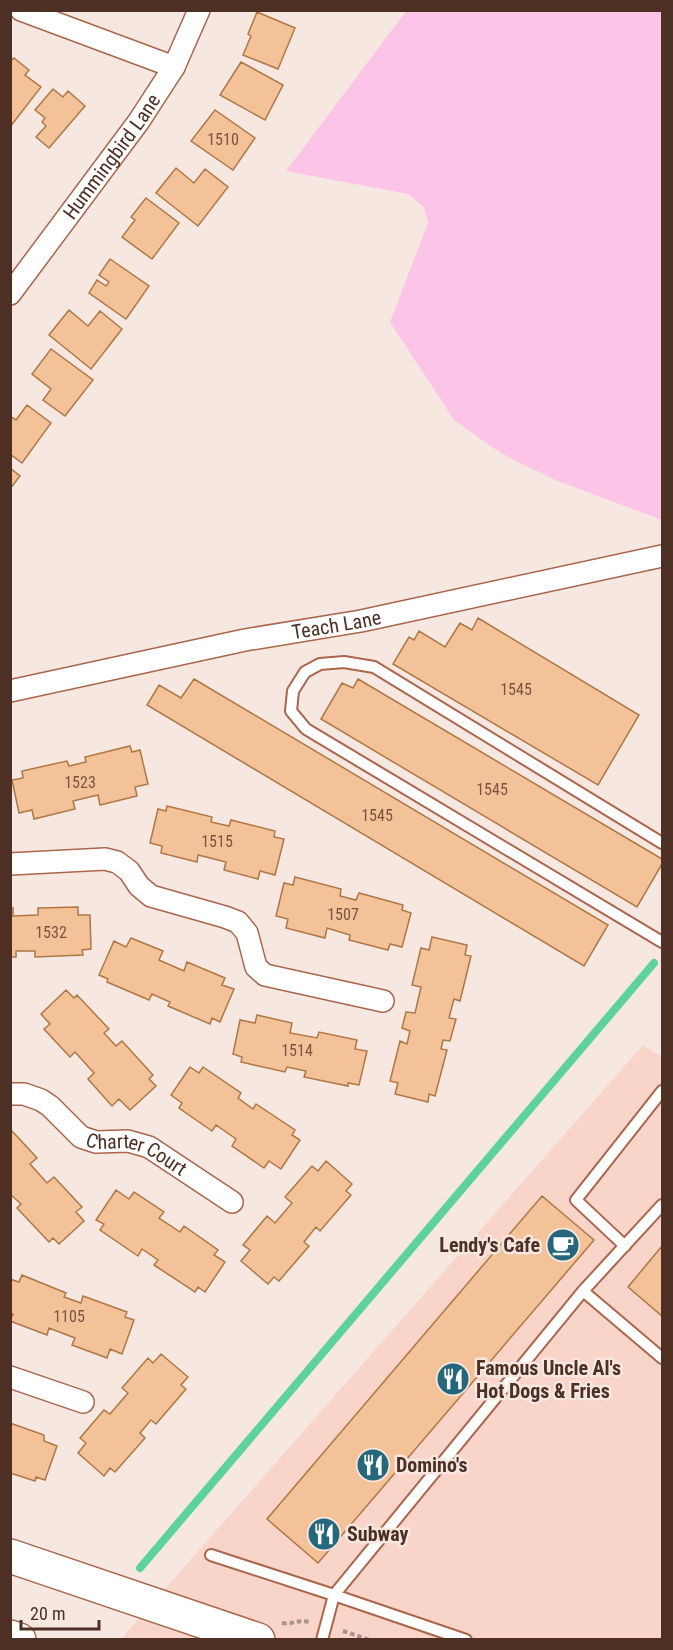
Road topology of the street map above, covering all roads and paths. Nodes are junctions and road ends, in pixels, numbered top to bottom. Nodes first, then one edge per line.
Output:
1 (21, 10) edge
2 (199, 10) edge
3 (174, 67) junction
4 (10, 294) edge
5 (663, 556) edge
6 (10, 691) edge
7 (663, 843) edge
8 (10, 864) edge
9 (663, 942) edge
10 (383, 1001) dead end
11 (663, 1091) edge
12 (10, 1094) edge
13 (232, 1202) dead end
14 (663, 1205) edge
15 (625, 1246) junction
16 (583, 1291) junction
17 (663, 1358) edge
18 (10, 1377) edge
19 (83, 1402) dead end
20 (10, 1556) edge
21 (211, 1556) dead end
22 (334, 1595) junction
23 (10, 1637) edge
24 (19, 1640) edge
25 (258, 1640) edge
26 (322, 1640) edge
27 (466, 1640) edge

1 - 3 street
2 - 3 street, Hummingbird Lane
3 - 4 street, Hummingbird Lane
5 - 6 street, Teach Lane
7 - 9 lane
8 - 10 street
11 - 15 lane
12 - 13 street, Charter Court
14 - 15 lane
15 - 16 lane
16 - 17 lane
16 - 22 lane
18 - 19 street
20 - 25 main road
21 - 22 lane
22 - 26 lane
22 - 27 lane
23 - 24 main road

